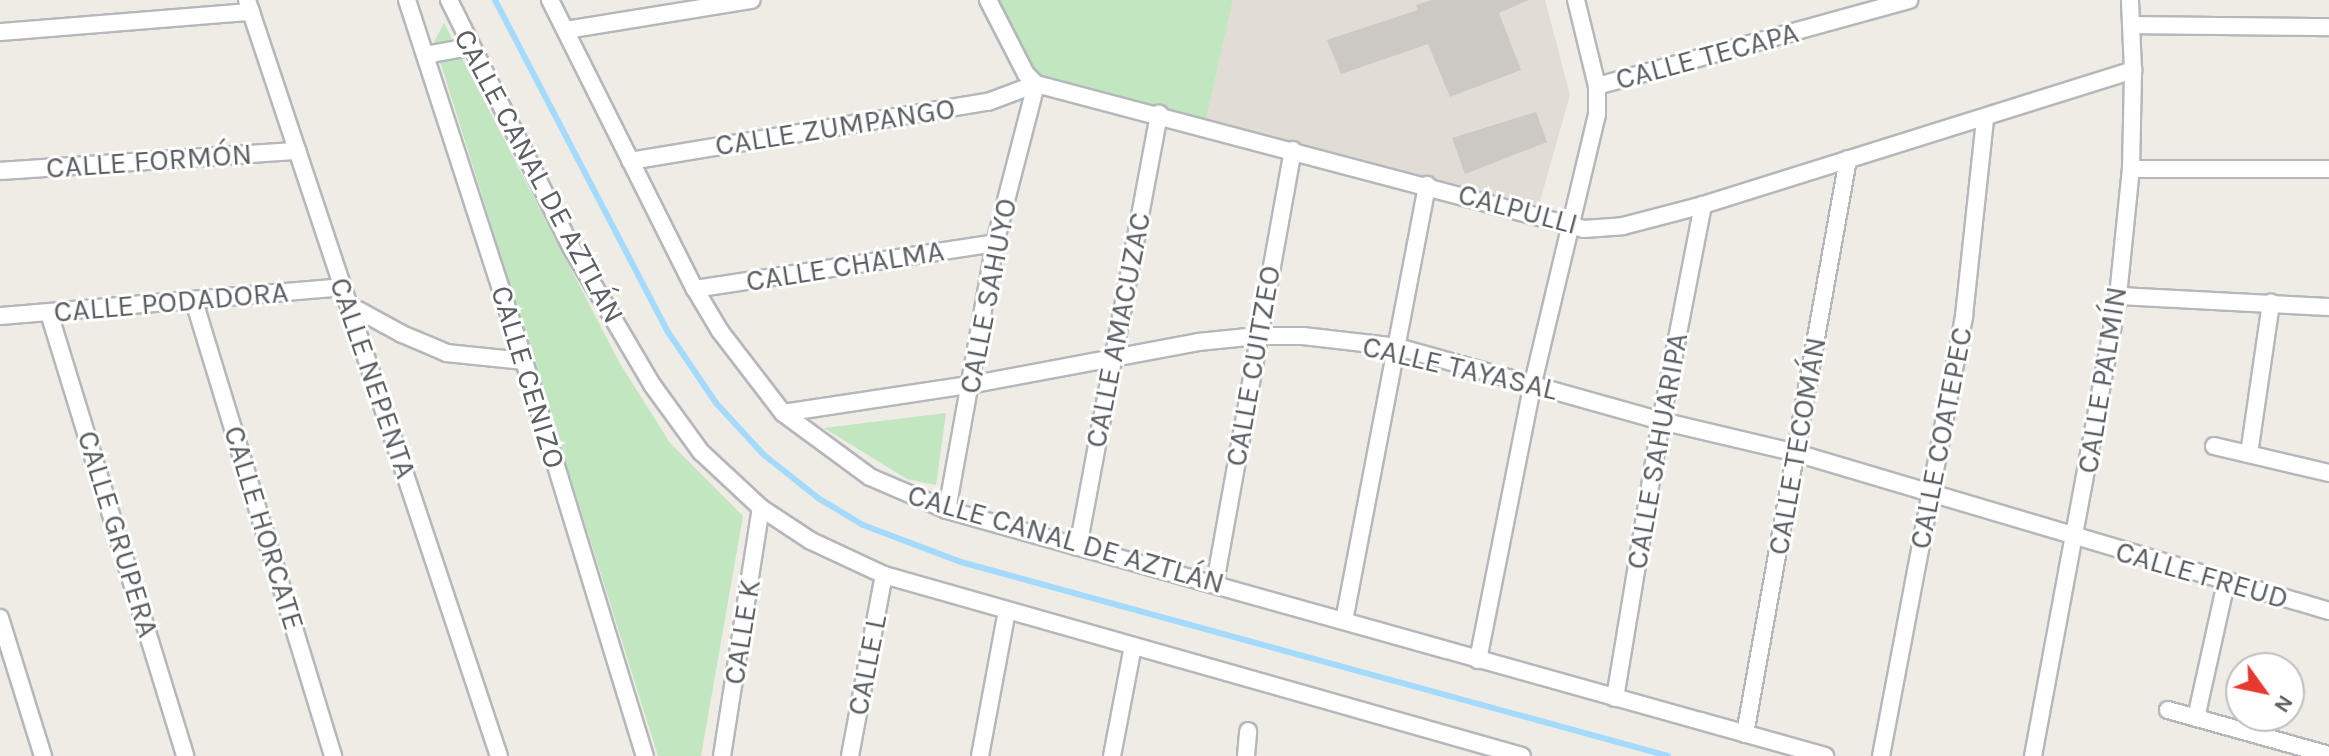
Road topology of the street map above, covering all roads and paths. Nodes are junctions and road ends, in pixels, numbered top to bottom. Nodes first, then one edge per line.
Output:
1 (407, 0) edge
2 (449, 0) edge
3 (550, 0) edge
4 (752, 0) edge
5 (988, 0) edge
6 (1576, 0) edge
7 (1909, 0) edge
8 (2130, 0) edge
9 (249, 6) edge
10 (2132, 25) junction
11 (2329, 27) edge
12 (566, 30) junction
13 (0, 32) edge
14 (470, 47) junction
15 (425, 55) junction
16 (2133, 70) junction
17 (1036, 84) junction
18 (1597, 86) junction
19 (1159, 114) junction
20 (1985, 118) junction
21 (1293, 150) junction
22 (297, 151) junction
23 (1848, 159) junction
24 (630, 161) junction
25 (2131, 169) junction
26 (2329, 169) edge
27 (0, 171) edge
28 (1427, 185) junction
29 (1703, 205) junction
30 (1570, 226) junction
31 (995, 243) junction
32 (343, 287) junction
33 (695, 289) junction
34 (2118, 296) junction
35 (194, 301) junction
36 (2271, 303) junction
37 (349, 305) junction
38 (2329, 307) edge
39 (49, 313) junction
40 (0, 316) edge
41 (1258, 336) junction
42 (1398, 347) junction
43 (1113, 359) junction
44 (524, 361) junction
45 (1533, 383) junction
46 (969, 385) junction
47 (783, 413) junction
48 (1661, 421) junction
49 (2214, 446) dead end
50 (1796, 453) junction
51 (2249, 454) junction
52 (2329, 473) edge
53 (1930, 491) junction
54 (761, 508) junction
55 (947, 510) junction
56 (2076, 538) junction
57 (1078, 547) junction
58 (884, 575) junction
59 (1215, 583) junction
60 (2226, 583) junction
61 (1007, 611) junction
62 (2329, 611) edge
63 (0, 618) edge
64 (1344, 621) junction
65 (1133, 646) junction
66 (1478, 660) junction
67 (1615, 698) junction
68 (2168, 710) dead end
69 (2196, 718) junction
70 (1248, 731) dead end
71 (1745, 734) junction
72 (2329, 755) edge
73 (43, 756) edge
74 (185, 756) edge
75 (333, 756) edge
76 (499, 756) edge
77 (645, 756) edge
78 (722, 756) edge
79 (850, 756) edge
80 (980, 756) edge
81 (1112, 756) edge
82 (1246, 756) edge
83 (1522, 756) edge
84 (1825, 756) edge
85 (1881, 756) edge
86 (2033, 756) edge

1 - 15 street, CALLE CENIZO
2 - 14 street, CALLE CANAL DE AZTLÁN
3 - 12 street, CALLE CANAL DE AZTLÁN
4 - 12 street
5 - 17 street
6 - 18 street
7 - 18 street, CALLE TECAPA
8 - 10 street, CALLE PALMÍN
9 - 13 street
9 - 22 street, CALLE NEPENTA
10 - 11 street
10 - 16 street, CALLE PALMÍN
12 - 24 street, CALLE CANAL DE AZTLÁN
14 - 15 street
14 - 54 street, CALLE CANAL DE AZTLÁN
15 - 44 street, CALLE CENIZO
16 - 20 street, CALPULLI
16 - 25 street, CALLE PALMÍN
17 - 19 street, CALPULLI
17 - 24 street, CALLE ZUMPANGO
17 - 31 street, CALLE SAHUYO
18 - 30 street
19 - 21 street, CALPULLI
19 - 43 street, CALLE AMACUZAC
20 - 23 street, CALPULLI
20 - 53 street, CALLE COATEPEC
21 - 28 street, CALPULLI
21 - 41 street, CALLE CUITZEO
22 - 27 street, CALLE FORMÓN
22 - 32 street, CALLE NEPENTA
23 - 29 street, CALPULLI
23 - 50 street, CALLE TECOMÁN
24 - 33 street, CALLE CANAL DE AZTLÁN
25 - 26 street
25 - 34 street, CALLE PALMÍN
28 - 30 street, CALPULLI
28 - 42 street
29 - 30 street, CALPULLI
29 - 48 street, CALLE SAHUARIPA
30 - 45 street
31 - 33 street, CALLE CHALMA
31 - 46 street, CALLE SAHUYO
32 - 35 street, CALLE PODADORA
32 - 37 street, CALLE NEPENTA
33 - 47 street, CALLE CANAL DE AZTLÁN
34 - 36 street
34 - 56 street, CALLE PALMÍN
35 - 39 street, CALLE PODADORA
35 - 75 street, CALLE HORCATE
36 - 38 street
36 - 51 street
37 - 44 street
37 - 76 street, CALLE NEPENTA
39 - 40 street, CALLE PODADORA
39 - 74 street, CALLE GRUPERA
41 - 42 street, CALLE TAYASAL
41 - 43 street, CALLE TAYASAL
41 - 59 street, CALLE CUITZEO
42 - 45 street, CALLE TAYASAL
42 - 64 street
43 - 46 street, CALLE TAYASAL
43 - 57 street, CALLE AMACUZAC
44 - 77 street, CALLE CENIZO
45 - 48 street, CALLE TAYASAL
45 - 66 street
46 - 47 street, CALLE TAYASAL
46 - 55 street, CALLE SAHUYO
47 - 55 street, CALLE CANAL DE AZTLÁN
48 - 50 street, CALLE TAYASAL
48 - 67 street, CALLE SAHUARIPA
49 - 51 street
50 - 53 street, CALLE TAYASAL
50 - 71 street, CALLE TECOMÁN
51 - 52 street
53 - 56 street, CALLE TAYASAL
53 - 85 street, CALLE COATEPEC
54 - 58 street, CALLE CANAL DE AZTLÁN
54 - 78 street, CALLE K
55 - 57 street, CALLE CANAL DE AZTLÁN
56 - 60 street, CALLE FREUD
56 - 86 street, CALLE PALMÍN
57 - 59 street, CALLE CANAL DE AZTLÁN
58 - 61 street, CALLE CANAL DE AZTLÁN
58 - 79 street, CALLE L
59 - 64 street, CALLE CANAL DE AZTLÁN
60 - 62 street, CALLE FREUD
60 - 69 street
61 - 65 street, CALLE CANAL DE AZTLÁN
61 - 80 street
63 - 73 street
64 - 66 street, CALLE CANAL DE AZTLÁN
65 - 81 street
65 - 83 street, CALLE CANAL DE AZTLÁN
66 - 67 street, CALLE CANAL DE AZTLÁN
67 - 71 street, CALLE CANAL DE AZTLÁN
68 - 69 street
69 - 72 street
70 - 82 street
71 - 84 street, CALLE CANAL DE AZTLÁN

